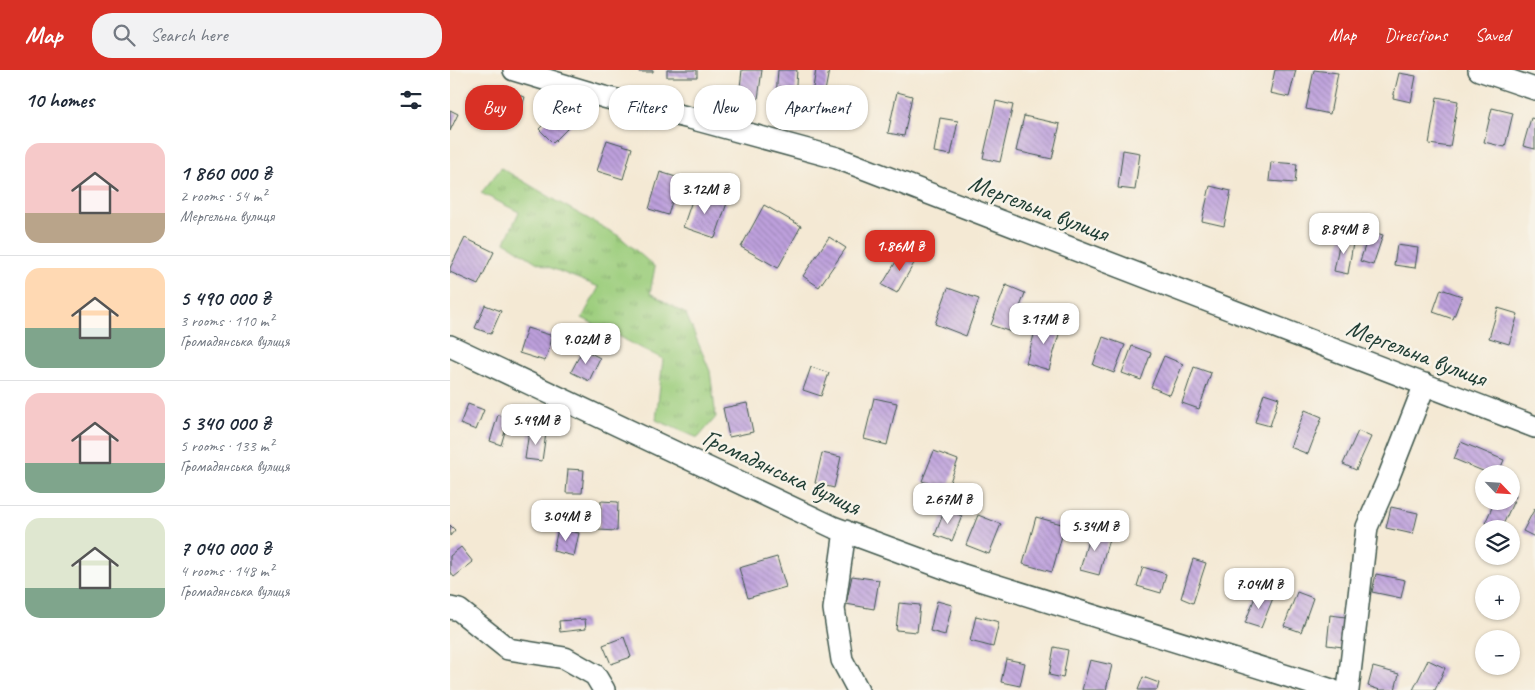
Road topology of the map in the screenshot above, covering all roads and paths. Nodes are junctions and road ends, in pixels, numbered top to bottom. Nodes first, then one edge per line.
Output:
1 (514, 70) edge
2 (1479, 70) edge
3 (1535, 88) edge
4 (450, 346) edge
5 (1425, 384) junction
6 (1535, 427) edge
7 (845, 531) junction
8 (450, 608) edge
9 (604, 690) edge
10 (858, 690) edge
11 (1332, 690) edge
12 (1348, 690) edge

1 - 5 street, Мергельна вулиця
2 - 3 street
4 - 7 street, Громадянська вулиця
5 - 6 street, Мергельна вулиця
5 - 12 street
7 - 10 street
7 - 11 street, Громадянська вулиця
8 - 9 street

